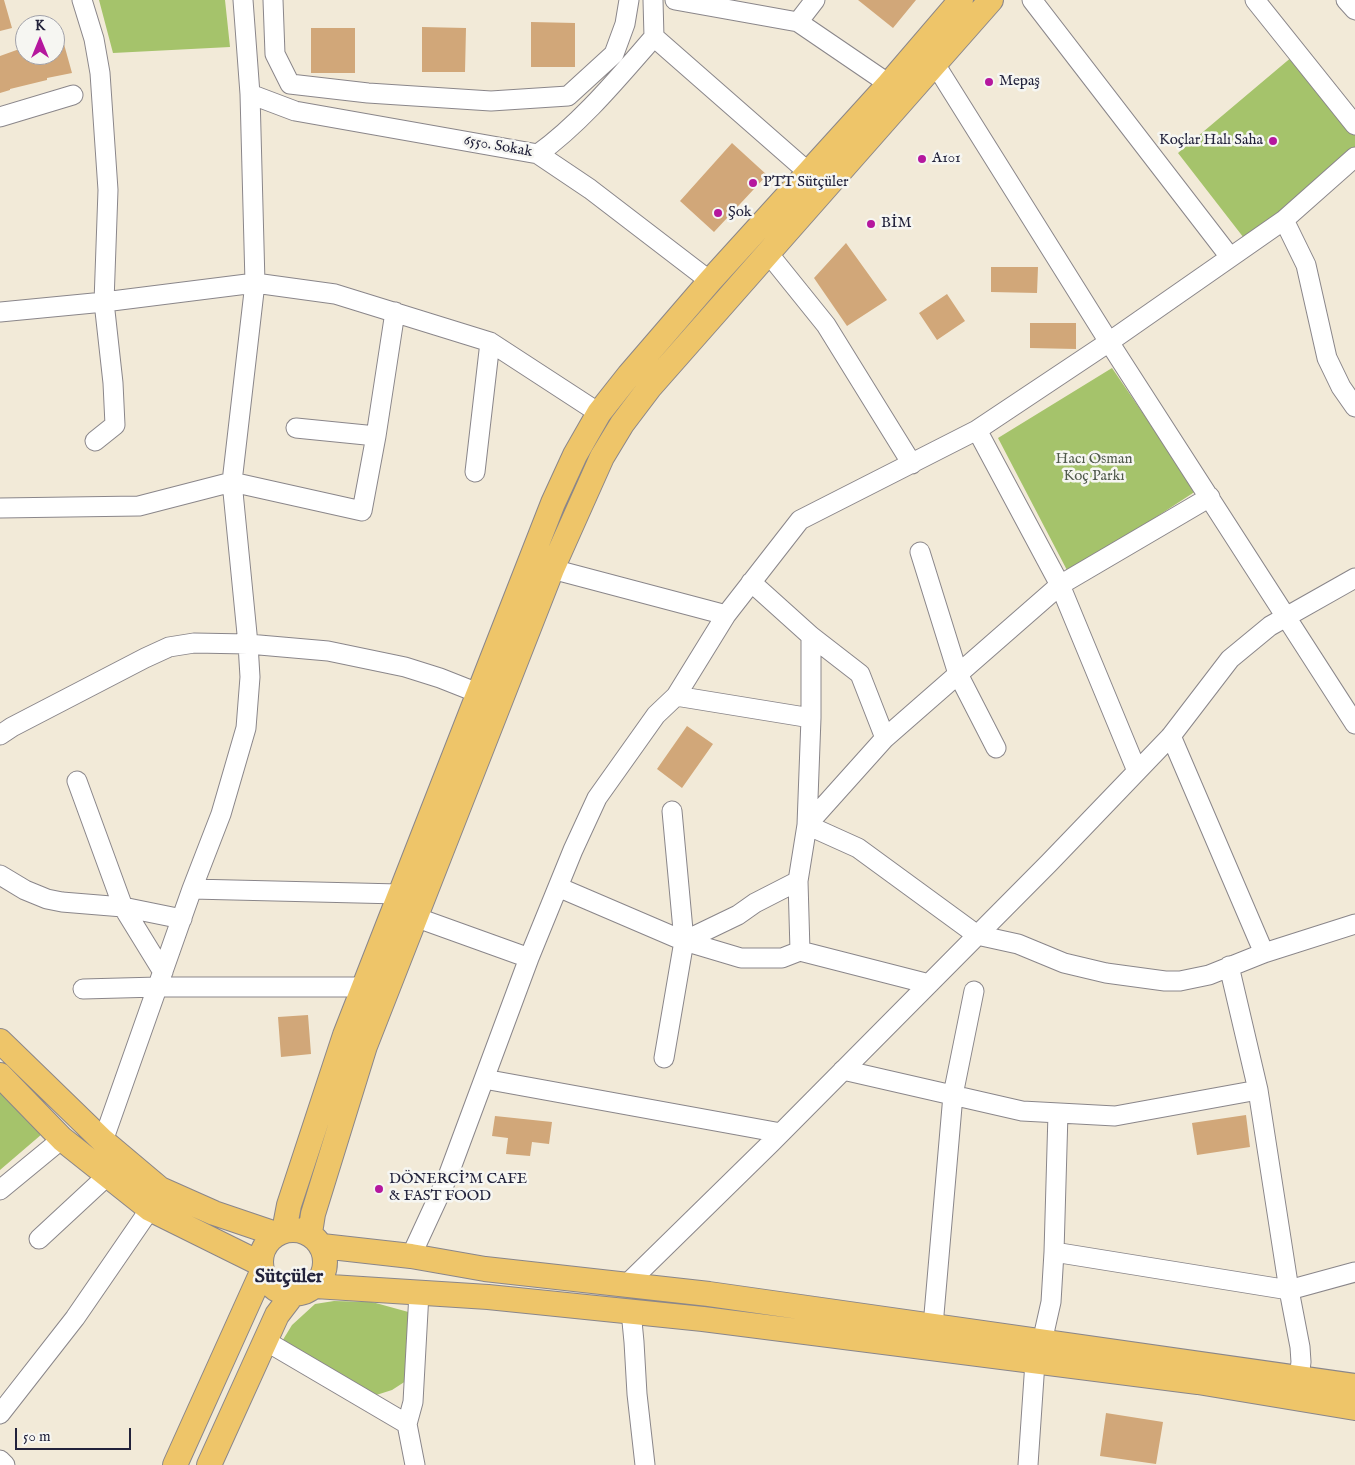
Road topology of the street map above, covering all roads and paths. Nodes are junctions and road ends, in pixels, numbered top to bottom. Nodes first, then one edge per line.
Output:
1 (82, 0) edge
2 (243, 0) edge
3 (273, 0) edge
4 (629, 0) edge
5 (653, 0) edge
6 (675, 0) edge
7 (815, 0) edge
8 (961, 0) edge
9 (991, 0) edge
10 (1032, 0) edge
11 (1255, 0) edge
12 (1346, 0) edge
13 (1355, 10) edge
14 (798, 22) junction
15 (654, 37) junction
16 (935, 64) junction
17 (889, 84) junction
18 (250, 94) junction
19 (73, 95) dead end
20 (0, 118) edge
21 (1355, 126) edge
22 (538, 154) junction
23 (1355, 157) edge
24 (808, 172) junction
25 (1284, 220) junction
26 (768, 253) junction
27 (1230, 257) junction
28 (710, 280) junction
29 (255, 283) junction
30 (104, 302) junction
31 (0, 312) edge
32 (395, 312) junction
33 (490, 342) junction
34 (1109, 342) junction
35 (1348, 383) edge
36 (1355, 408) edge
37 (600, 413) junction
38 (296, 428) dead end
39 (977, 430) junction
40 (376, 436) junction
41 (95, 441) dead end
42 (912, 464) junction
43 (475, 472) dead end
44 (232, 482) junction
45 (1210, 497) junction
46 (0, 508) edge
47 (920, 552) dead end
48 (552, 569) junction
49 (1355, 578) edge
50 (750, 582) junction
51 (1060, 586) junction
52 (726, 615) junction
53 (1287, 616) junction
54 (811, 636) junction
55 (248, 644) junction
56 (958, 674) junction
57 (478, 693) junction
58 (676, 696) junction
59 (811, 718) junction
60 (1355, 724) edge
61 (0, 735) edge
62 (1170, 736) junction
63 (885, 738) junction
64 (996, 748) dead end
65 (1137, 771) junction
66 (77, 781) dead end
67 (672, 811) dead end
68 (807, 825) junction
69 (0, 875) edge
70 (798, 881) junction
71 (558, 887) junction
72 (192, 889) junction
73 (399, 894) junction
74 (123, 907) junction
75 (415, 917) junction
76 (182, 919) junction
77 (1355, 924) edge
78 (977, 935) junction
79 (684, 941) junction
80 (800, 951) junction
81 (1264, 953) junction
82 (529, 958) junction
83 (1229, 966) junction
84 (161, 979) junction
85 (929, 984) junction
86 (363, 987) junction
87 (83, 989) dead end
88 (974, 991) dead end
89 (0, 1041) edge
90 (664, 1058) dead end
91 (843, 1070) junction
92 (0, 1074) edge
93 (484, 1079) junction
94 (1258, 1090) junction
95 (953, 1095) junction
96 (1058, 1113) junction
97 (781, 1133) junction
98 (62, 1138) junction
99 (103, 1141) junction
100 (108, 1176) junction
101 (0, 1190) edge
102 (150, 1209) junction
103 (280, 1232) junction
104 (39, 1239) dead end
105 (316, 1239) junction
106 (1054, 1252) junction
107 (411, 1256) junction
108 (262, 1268) junction
109 (1355, 1272) edge
110 (626, 1285) junction
111 (315, 1286) junction
112 (1289, 1290) junction
113 (419, 1293) junction
114 (293, 1294) junction
115 (631, 1312) junction
116 (933, 1326) junction
117 (264, 1340) junction
118 (1039, 1352) junction
119 (1299, 1378) junction
120 (1355, 1386) edge
121 (1355, 1408) edge
122 (0, 1414) edge
123 (408, 1424) junction
124 (0, 1460) edge
125 (5, 1465) edge
126 (175, 1465) edge
127 (209, 1465) edge
128 (415, 1465) edge
129 (645, 1465) edge
130 (1028, 1465) edge

1 - 30 street
2 - 18 street
3 - 4 street
5 - 15 street
6 - 14 street
7 - 14 street
8 - 17 main road
9 - 16 main road
10 - 27 street
11 - 21 street
12 - 13 street
14 - 17 street
15 - 22 street
15 - 24 street
16 - 26 main road
16 - 34 street
17 - 24 main road
18 - 22 street, 6550. Sokak
18 - 29 street
19 - 20 street
22 - 28 street, 6550. Sokak
23 - 25 street
24 - 28 main road
25 - 27 street
25 - 35 street
26 - 42 street
26 - 48 main road
27 - 34 street
28 - 37 main road
29 - 30 street
29 - 32 street
29 - 44 street
30 - 31 street
30 - 41 street
32 - 33 street
32 - 40 street
33 - 37 street
33 - 43 street
34 - 39 street
34 - 45 street
35 - 36 street
37 - 57 main road
38 - 40 street
39 - 42 street
39 - 51 street
40 - 44 street
42 - 50 street
44 - 46 street
44 - 55 street
45 - 51 street
45 - 53 street
47 - 56 street
48 - 52 street
48 - 75 main road
49 - 53 street
50 - 52 street
50 - 54 street
51 - 56 street
51 - 65 street
52 - 58 street
53 - 60 street
53 - 62 street
54 - 59 street
54 - 63 street
55 - 57 street
55 - 61 street
55 - 72 street
56 - 63 street
56 - 64 street
57 - 73 main road
58 - 59 street
58 - 71 street
59 - 68 street
62 - 65 street
62 - 81 street
63 - 68 street
65 - 78 street
66 - 74 street
67 - 79 street
68 - 70 street
68 - 78 street
69 - 74 street
70 - 79 street
70 - 80 street
71 - 79 street
71 - 82 street
72 - 73 street
72 - 76 street
73 - 86 main road
74 - 76 street
74 - 84 street
75 - 82 street
75 - 105 main road
76 - 84 street
77 - 81 street
78 - 83 street
78 - 85 street
79 - 80 street
79 - 90 street
80 - 85 street
81 - 83 street
82 - 93 street
83 - 94 street
84 - 86 street
84 - 87 street
84 - 99 street
85 - 91 street
86 - 103 main road
88 - 95 street
89 - 99 main road
91 - 95 street
91 - 97 street
92 - 98 main road
93 - 97 street
93 - 107 street
94 - 96 street
94 - 112 street
95 - 96 street
95 - 116 street
96 - 106 street
97 - 110 street
98 - 100 main road
98 - 101 street
99 - 103 main road
100 - 102 main road
100 - 104 street
102 - 108 main road
102 - 122 street
103 - 105 main road
103 - 108 main road
105 - 107 main road
105 - 111 main road
106 - 112 street
106 - 118 street
107 - 110 main road
108 - 114 main road
108 - 126 main road
109 - 112 street
110 - 116 main road
111 - 113 main road
111 - 114 main road
112 - 119 street
113 - 115 main road
113 - 123 street
114 - 117 main road
115 - 118 main road
115 - 129 street
116 - 118 main road
117 - 123 street
117 - 127 main road
118 - 119 main road
118 - 121 main road
118 - 130 street
119 - 120 main road
123 - 128 street
124 - 125 street

